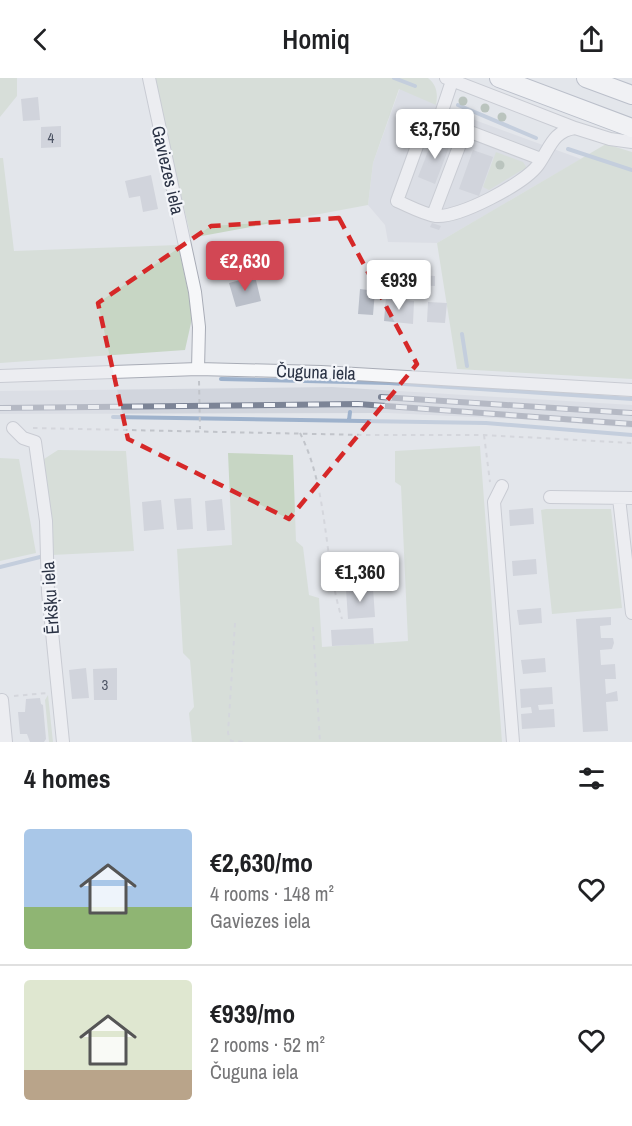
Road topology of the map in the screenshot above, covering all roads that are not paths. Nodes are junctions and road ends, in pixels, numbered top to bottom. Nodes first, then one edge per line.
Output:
1 (149, 78) edge
2 (499, 78) edge
3 (586, 78) edge
4 (448, 80) edge
5 (632, 95) edge
6 (439, 120) junction
7 (576, 128) junction
8 (632, 128) edge
9 (465, 131) junction
10 (632, 142) edge
11 (541, 159) junction
12 (433, 215) junction
13 (198, 369) junction
14 (0, 376) edge
15 (632, 390) edge
16 (13, 428) road end
17 (502, 486) dead end
18 (550, 497) dead end
19 (626, 498) edge
20 (632, 613) edge
21 (8, 698) road end
22 (6, 742) edge
23 (63, 742) edge
24 (513, 742) edge

1 - 13 street, Gaviezes iela
2 - 8 highway
3 - 5 highway
4 - 6 street
4 - 7 street
6 - 9 street
6 - 12 street
7 - 10 street
7 - 11 street
9 - 11 street
9 - 12 street
11 - 12 street
13 - 14 street, Čuguna iela
13 - 15 street, Čuguna iela
16 - 23 street, Ērkšķu iela
17 - 24 street
18 - 19 street
19 - 20 street
21 - 22 street

